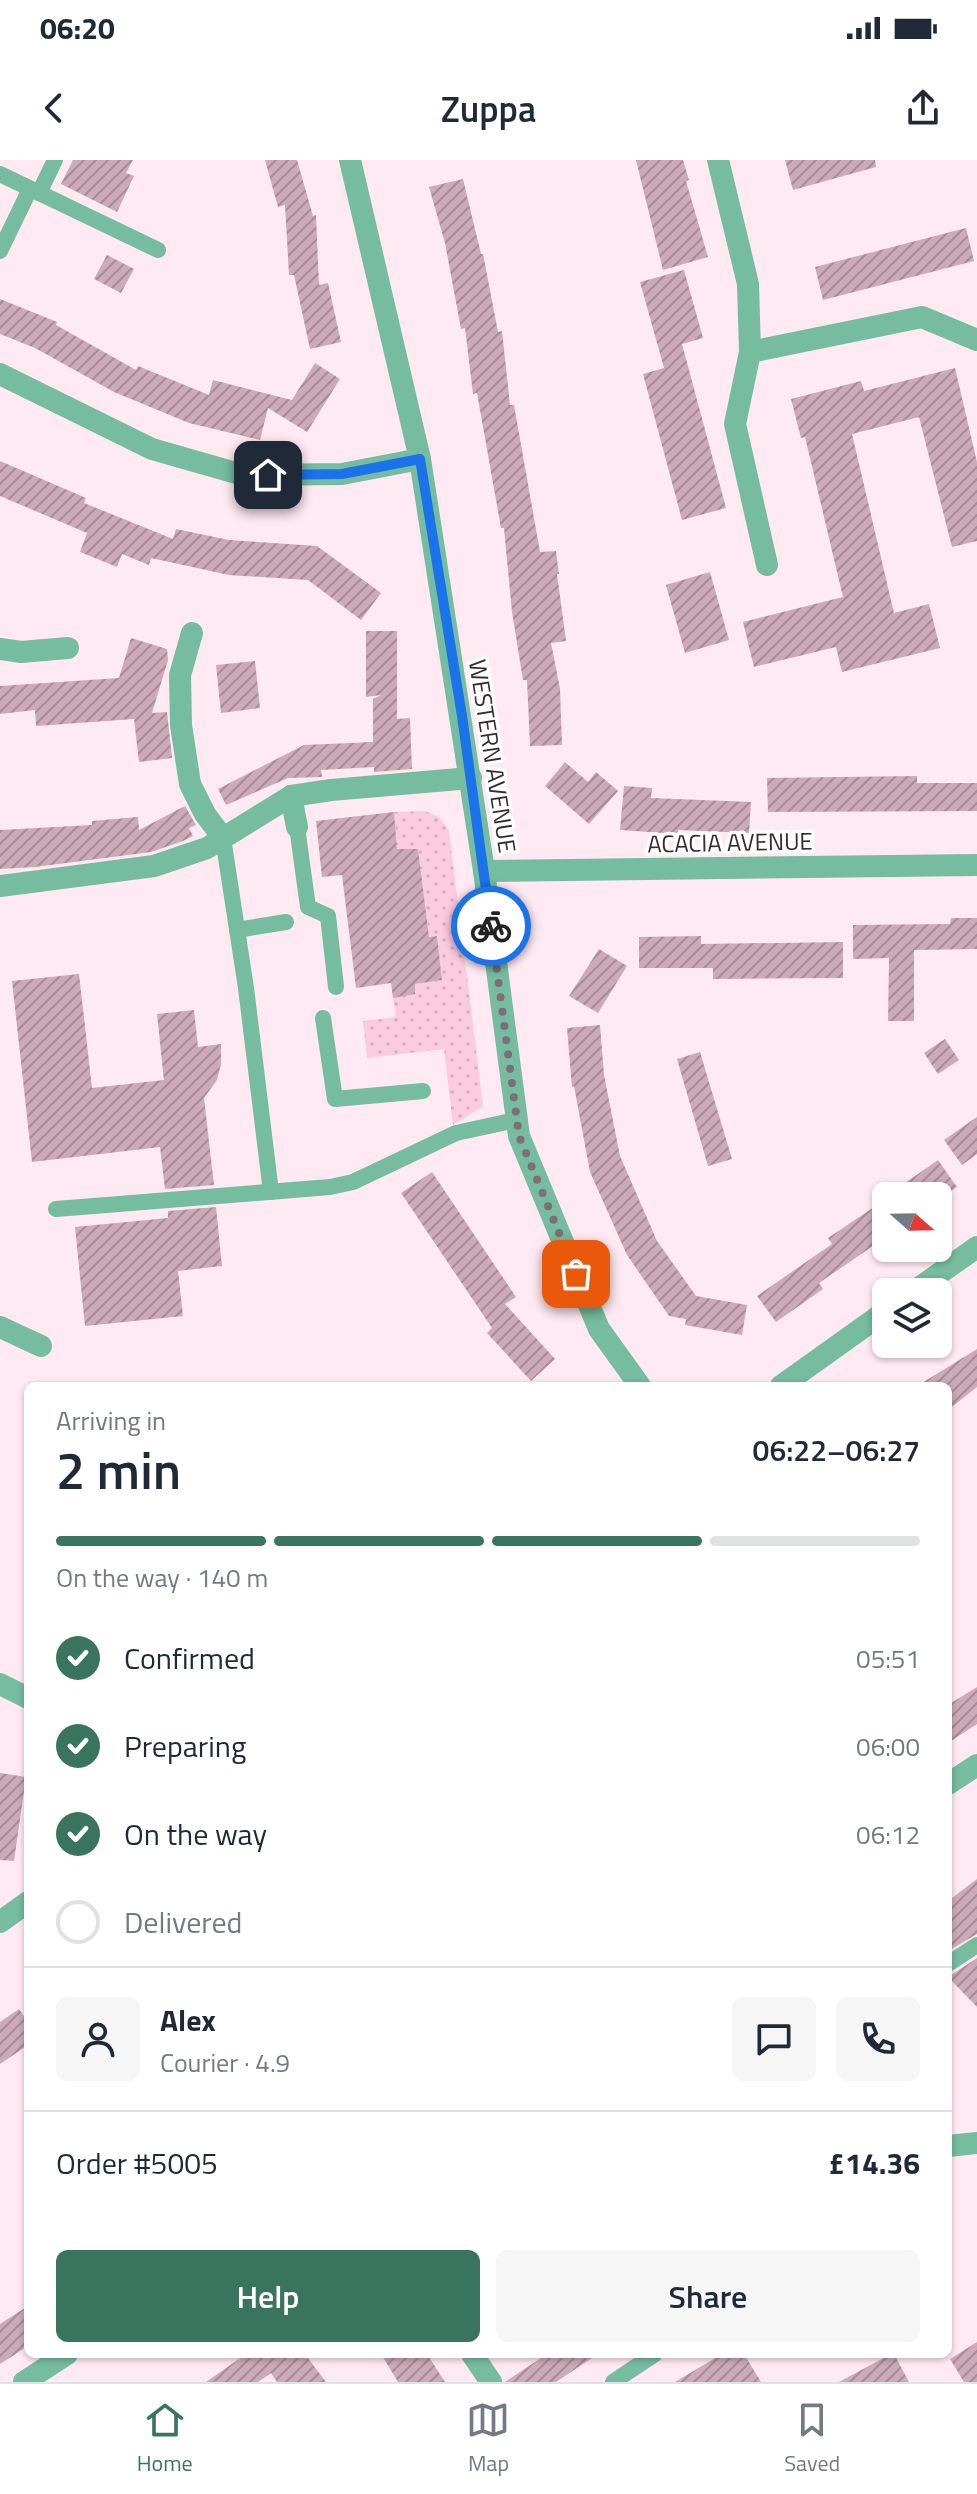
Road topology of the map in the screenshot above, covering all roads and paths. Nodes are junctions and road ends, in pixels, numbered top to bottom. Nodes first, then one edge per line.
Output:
1 (55, 160) edge
2 (350, 160) edge
3 (718, 160) edge
4 (0, 174) edge
5 (35, 191) junction
6 (158, 250) dead end
7 (0, 251) edge
8 (977, 340) edge
9 (750, 352) junction
10 (0, 374) edge
11 (420, 459) junction
12 (767, 565) dead end
13 (192, 633) dead end
14 (68, 648) dead end
15 (0, 649) edge
16 (471, 778) junction
17 (291, 796) junction
18 (297, 827) joint
19 (223, 838) junction
20 (977, 865) edge
21 (484, 871) junction
22 (0, 886) edge
23 (286, 922) dead end
24 (237, 930) junction
25 (336, 987) dead end
26 (323, 1018) dead end
27 (423, 1091) dead end
28 (516, 1120) junction
29 (271, 1192) junction
30 (56, 1209) dead end
31 (977, 1247) edge
32 (933, 1278) edge
33 (872, 1321) edge
34 (0, 1327) edge
35 (41, 1346) dead end
36 (637, 1382) edge
37 (787, 1382) edge
38 (0, 1684) edge
39 (24, 1696) edge
40 (977, 1765) edge
41 (952, 1781) edge
42 (24, 1905) edge
43 (0, 1922) edge
44 (977, 1945) edge
45 (952, 1961) edge
46 (977, 2143) edge
47 (952, 2146) edge
48 (61, 2358) edge
49 (475, 2358) edge
50 (649, 2358) edge
51 (24, 2382) edge
52 (491, 2382) edge
53 (613, 2382) edge

1 - 5 lane
2 - 11 street, WESTERN AVENUE
3 - 9 street
4 - 5 lane
5 - 6 lane
5 - 7 lane
8 - 9 street
9 - 12 street
10 - 11 street
11 - 16 street, WESTERN AVENUE
13 - 19 street
14 - 15 street
16 - 17 street
16 - 21 street, WESTERN AVENUE
17 - 18 street
17 - 19 street
18 - 25 lane
19 - 22 street
19 - 24 lane
20 - 21 street, ACACIA AVENUE
21 - 28 street, WESTERN AVENUE
23 - 24 lane
24 - 29 lane
26 - 27 lane
28 - 29 lane
28 - 36 street, WESTERN AVENUE
29 - 30 lane
31 - 32 street
33 - 37 street
34 - 35 street
38 - 39 street
40 - 41 street
42 - 43 street
44 - 45 lane
46 - 47 street
48 - 51 street
49 - 52 street
50 - 53 lane

